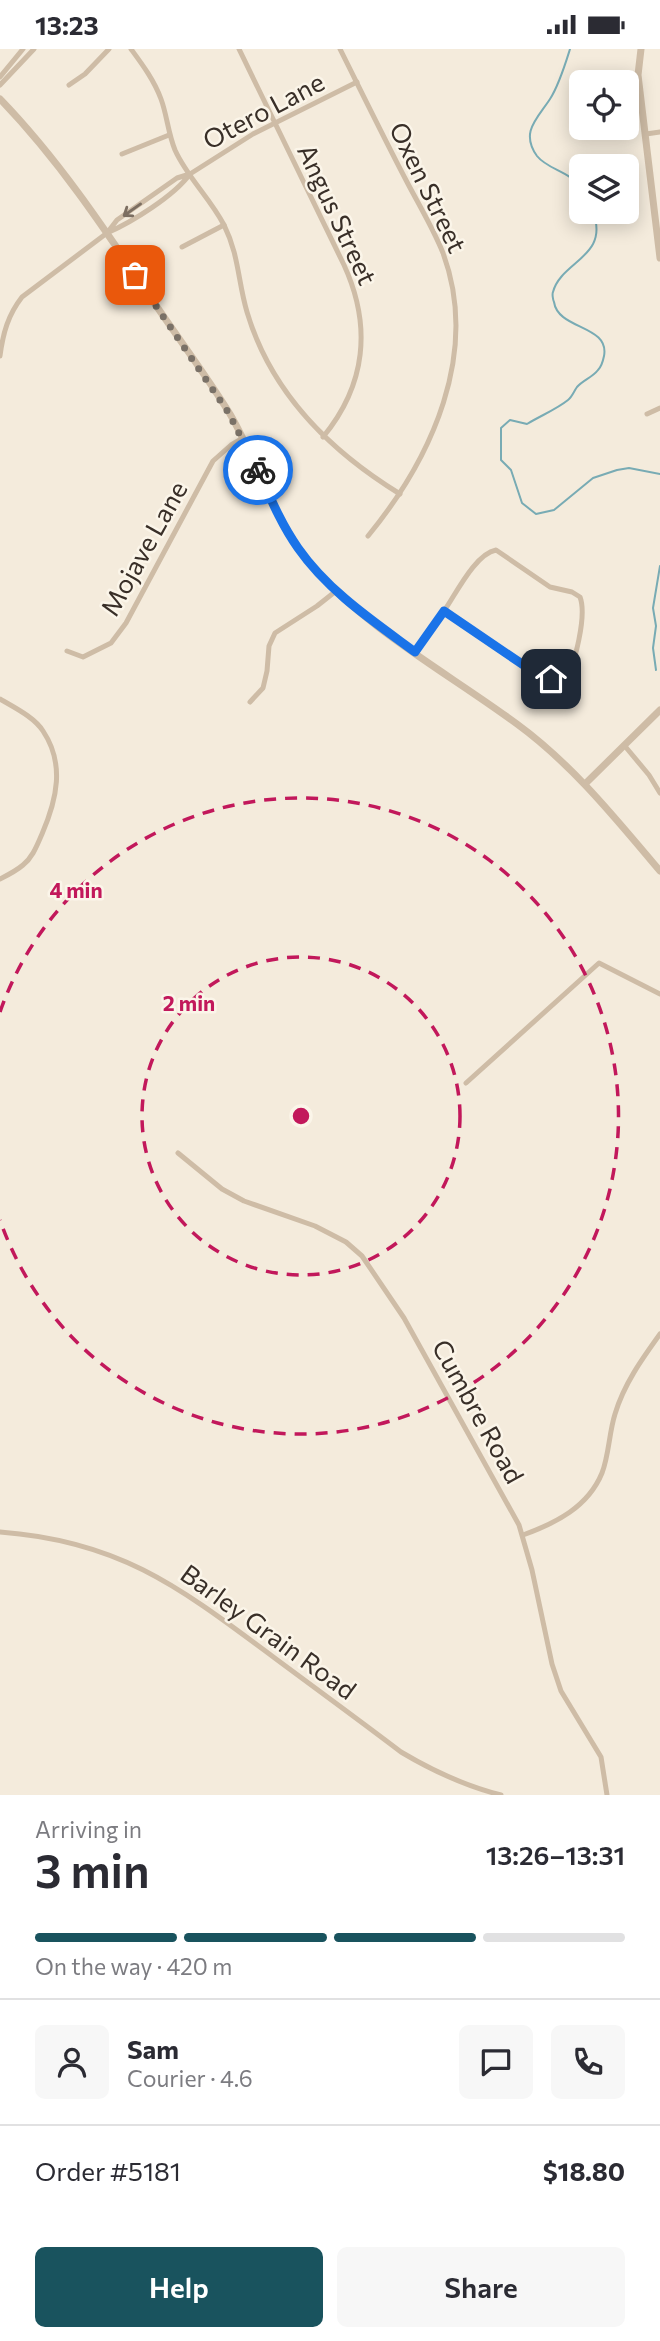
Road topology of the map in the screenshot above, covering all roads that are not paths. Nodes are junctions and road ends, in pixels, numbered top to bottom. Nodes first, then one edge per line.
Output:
1 (23, 49) edge
2 (34, 49) edge
3 (109, 49) edge
4 (131, 49) edge
5 (239, 49) edge
6 (341, 49) edge
7 (641, 49) edge
8 (0, 77) edge
9 (357, 82) junction
10 (0, 85) edge
11 (69, 85) dead end
12 (0, 99) edge
13 (274, 124) junction
14 (660, 132) edge
15 (646, 134) junction
16 (169, 135) junction
17 (122, 154) dead end
18 (190, 174) junction
19 (224, 225) junction
20 (107, 233) junction
21 (182, 247) dead end
22 (660, 258) edge
23 (0, 356) edge
24 (660, 408) edge
25 (647, 414) dead end
26 (323, 437) junction
27 (243, 438) junction
28 (400, 494) junction
29 (368, 536) dead end
30 (336, 591) junction
31 (444, 611) junction
32 (67, 651) dead end
33 (415, 652) junction
34 (0, 699) edge
35 (250, 702) dead end
36 (660, 710) edge
37 (624, 745) junction
38 (585, 784) junction
39 (660, 793) edge
40 (660, 871) edge
41 (0, 879) edge
42 (660, 994) edge
43 (466, 1083) dead end
44 (178, 1153) dead end
45 (660, 1334) edge
46 (0, 1532) edge
47 (523, 1535) junction
48 (501, 1795) edge
49 (607, 1795) edge

1 - 8 street
2 - 10 street
3 - 11 street
4 - 16 street
5 - 13 street, Angus Street
6 - 9 street, Oxen Street
7 - 15 street
9 - 13 street, Otero Lane
9 - 28 street, Oxen Street
12 - 20 street
13 - 18 street, Otero Lane
13 - 26 street, Angus Street
14 - 15 street
15 - 22 street
16 - 17 street
16 - 18 street
18 - 19 street
18 - 20 street, Otero Lane
19 - 21 street
19 - 26 street
20 - 23 street, Otero Lane
20 - 27 street
24 - 25 street
26 - 28 street
27 - 30 street
27 - 32 street, Mojave Lane
28 - 29 street, Oxen Street
30 - 33 street
30 - 35 street
31 - 31 street
31 - 33 street
33 - 38 street
34 - 41 street
36 - 37 street
37 - 38 street
37 - 39 street
38 - 40 street
42 - 43 street
44 - 47 street, Cumbre Road
45 - 47 street
46 - 48 street, Barley Grain Road
47 - 49 street, Cumbre Road

